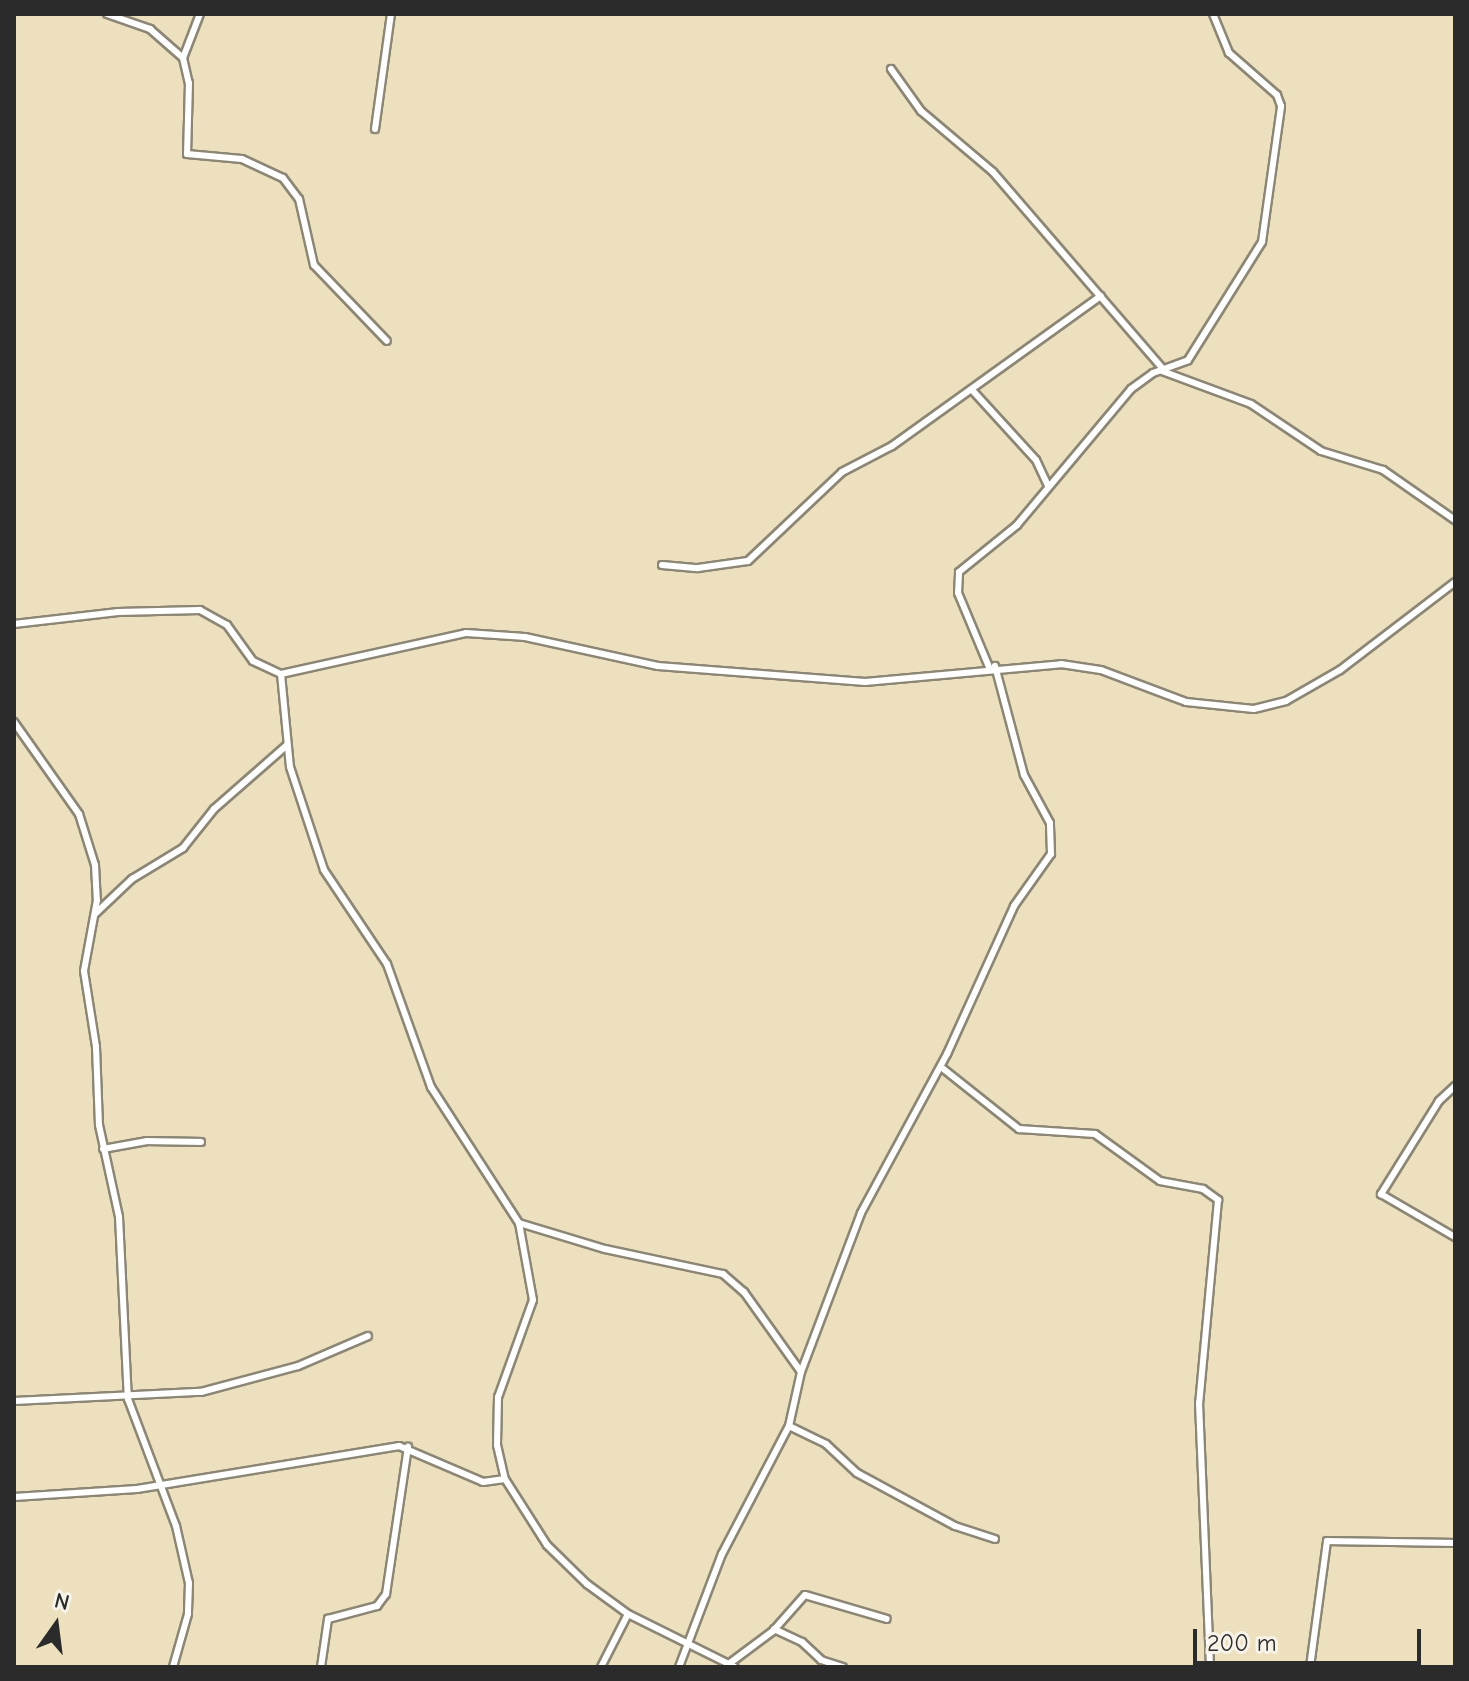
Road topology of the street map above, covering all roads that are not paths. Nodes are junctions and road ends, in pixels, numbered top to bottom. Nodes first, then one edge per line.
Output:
1 (107, 14) edge
2 (200, 14) edge
3 (391, 14) edge
4 (1213, 14) edge
5 (183, 58) junction
6 (891, 69) dead end
7 (375, 129) dead end
8 (1101, 296) junction
9 (387, 341) dead end
10 (1164, 371) junction
11 (973, 391) junction
12 (1048, 486) junction
13 (1455, 520) edge
14 (662, 565) dead end
15 (1455, 582) edge
16 (14, 624) edge
17 (992, 667) junction
18 (281, 674) junction
19 (14, 722) edge
20 (287, 745) junction
21 (93, 915) junction
22 (941, 1067) junction
23 (1455, 1086) edge
24 (201, 1142) dead end
25 (103, 1149) junction
26 (519, 1223) junction
27 (1455, 1237) edge
28 (368, 1336) dead end
29 (801, 1372) junction
30 (128, 1399) junction
31 (14, 1401) edge
32 (789, 1426) junction
33 (408, 1447) junction
34 (505, 1479) junction
35 (157, 1486) junction
36 (14, 1497) edge
37 (995, 1539) dead end
38 (1455, 1543) edge
39 (628, 1614) junction
40 (887, 1619) dead end
41 (774, 1629) junction
42 (685, 1644) junction
43 (732, 1665) edge
44 (173, 1667) edge
45 (321, 1667) edge
46 (601, 1667) edge
47 (679, 1667) edge
48 (843, 1667) edge
49 (1210, 1667) edge
50 (1310, 1667) edge

1 - 5 street
2 - 5 street
3 - 7 street
4 - 10 street
5 - 9 street
6 - 8 street
8 - 10 street
8 - 11 street
10 - 12 street
10 - 13 street
11 - 12 street
11 - 14 street
12 - 17 street
15 - 17 street
16 - 18 street
17 - 18 street
17 - 22 street
18 - 20 street
19 - 21 street
20 - 21 street
20 - 26 street
21 - 25 street
22 - 29 street
22 - 49 street
23 - 27 street
24 - 25 street
25 - 30 street
26 - 29 street
26 - 34 street
28 - 30 street
29 - 32 street
30 - 31 street
30 - 35 street
32 - 37 street
32 - 42 street
33 - 34 street
33 - 35 street
33 - 45 street
34 - 39 street
35 - 36 street
35 - 44 street
38 - 50 street
39 - 42 street
39 - 46 street
40 - 41 street
41 - 43 street
41 - 48 street
42 - 43 street
42 - 47 street

